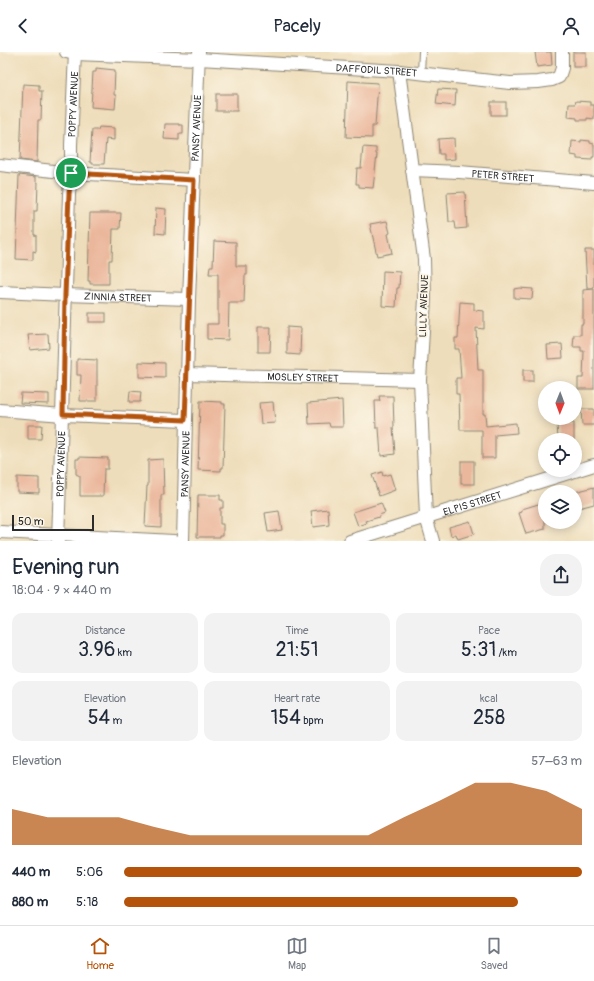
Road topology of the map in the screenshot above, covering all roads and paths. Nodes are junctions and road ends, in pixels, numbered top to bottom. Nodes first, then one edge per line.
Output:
1 (422, 52) edge
2 (562, 52) edge
3 (72, 53) edge
4 (199, 56) edge
5 (399, 71) junction
6 (422, 73) junction
7 (0, 165) edge
8 (412, 170) junction
9 (71, 173) junction
10 (194, 180) junction
11 (594, 183) edge
12 (0, 292) edge
13 (65, 295) junction
14 (188, 299) junction
15 (186, 374) junction
16 (420, 380) junction
17 (0, 410) edge
18 (63, 414) junction
19 (185, 420) junction
20 (594, 465) edge
21 (426, 517) junction
22 (0, 532) edge
23 (59, 537) edge
24 (174, 541) edge
25 (183, 541) edge
26 (350, 541) edge
27 (433, 541) edge

1 - 6 lane
2 - 6 street, DAFFODIL STREET
3 - 4 street, DAFFODIL STREET
3 - 9 street, POPPY AVENUE
4 - 5 street, DAFFODIL STREET
4 - 10 street, PANSY AVENUE
5 - 6 street, DAFFODIL STREET
5 - 8 street, LILLY AVENUE
7 - 9 street
8 - 11 street, PETER STREET
8 - 16 street, LILLY AVENUE
9 - 10 street
9 - 13 street, POPPY AVENUE
10 - 14 street, PANSY AVENUE
12 - 13 street, ZINNIA STREET
13 - 14 street, ZINNIA STREET
13 - 18 street, POPPY AVENUE
14 - 15 street, PANSY AVENUE
15 - 16 street, MOSLEY STREET
15 - 19 street, PANSY AVENUE
16 - 21 street, LILLY AVENUE
17 - 18 street
18 - 19 street
18 - 23 street, POPPY AVENUE
19 - 25 street, PANSY AVENUE
20 - 21 street, ELPIS STREET
21 - 26 street, ELPIS STREET
21 - 27 street, LILLY AVENUE
22 - 23 street
23 - 24 street

